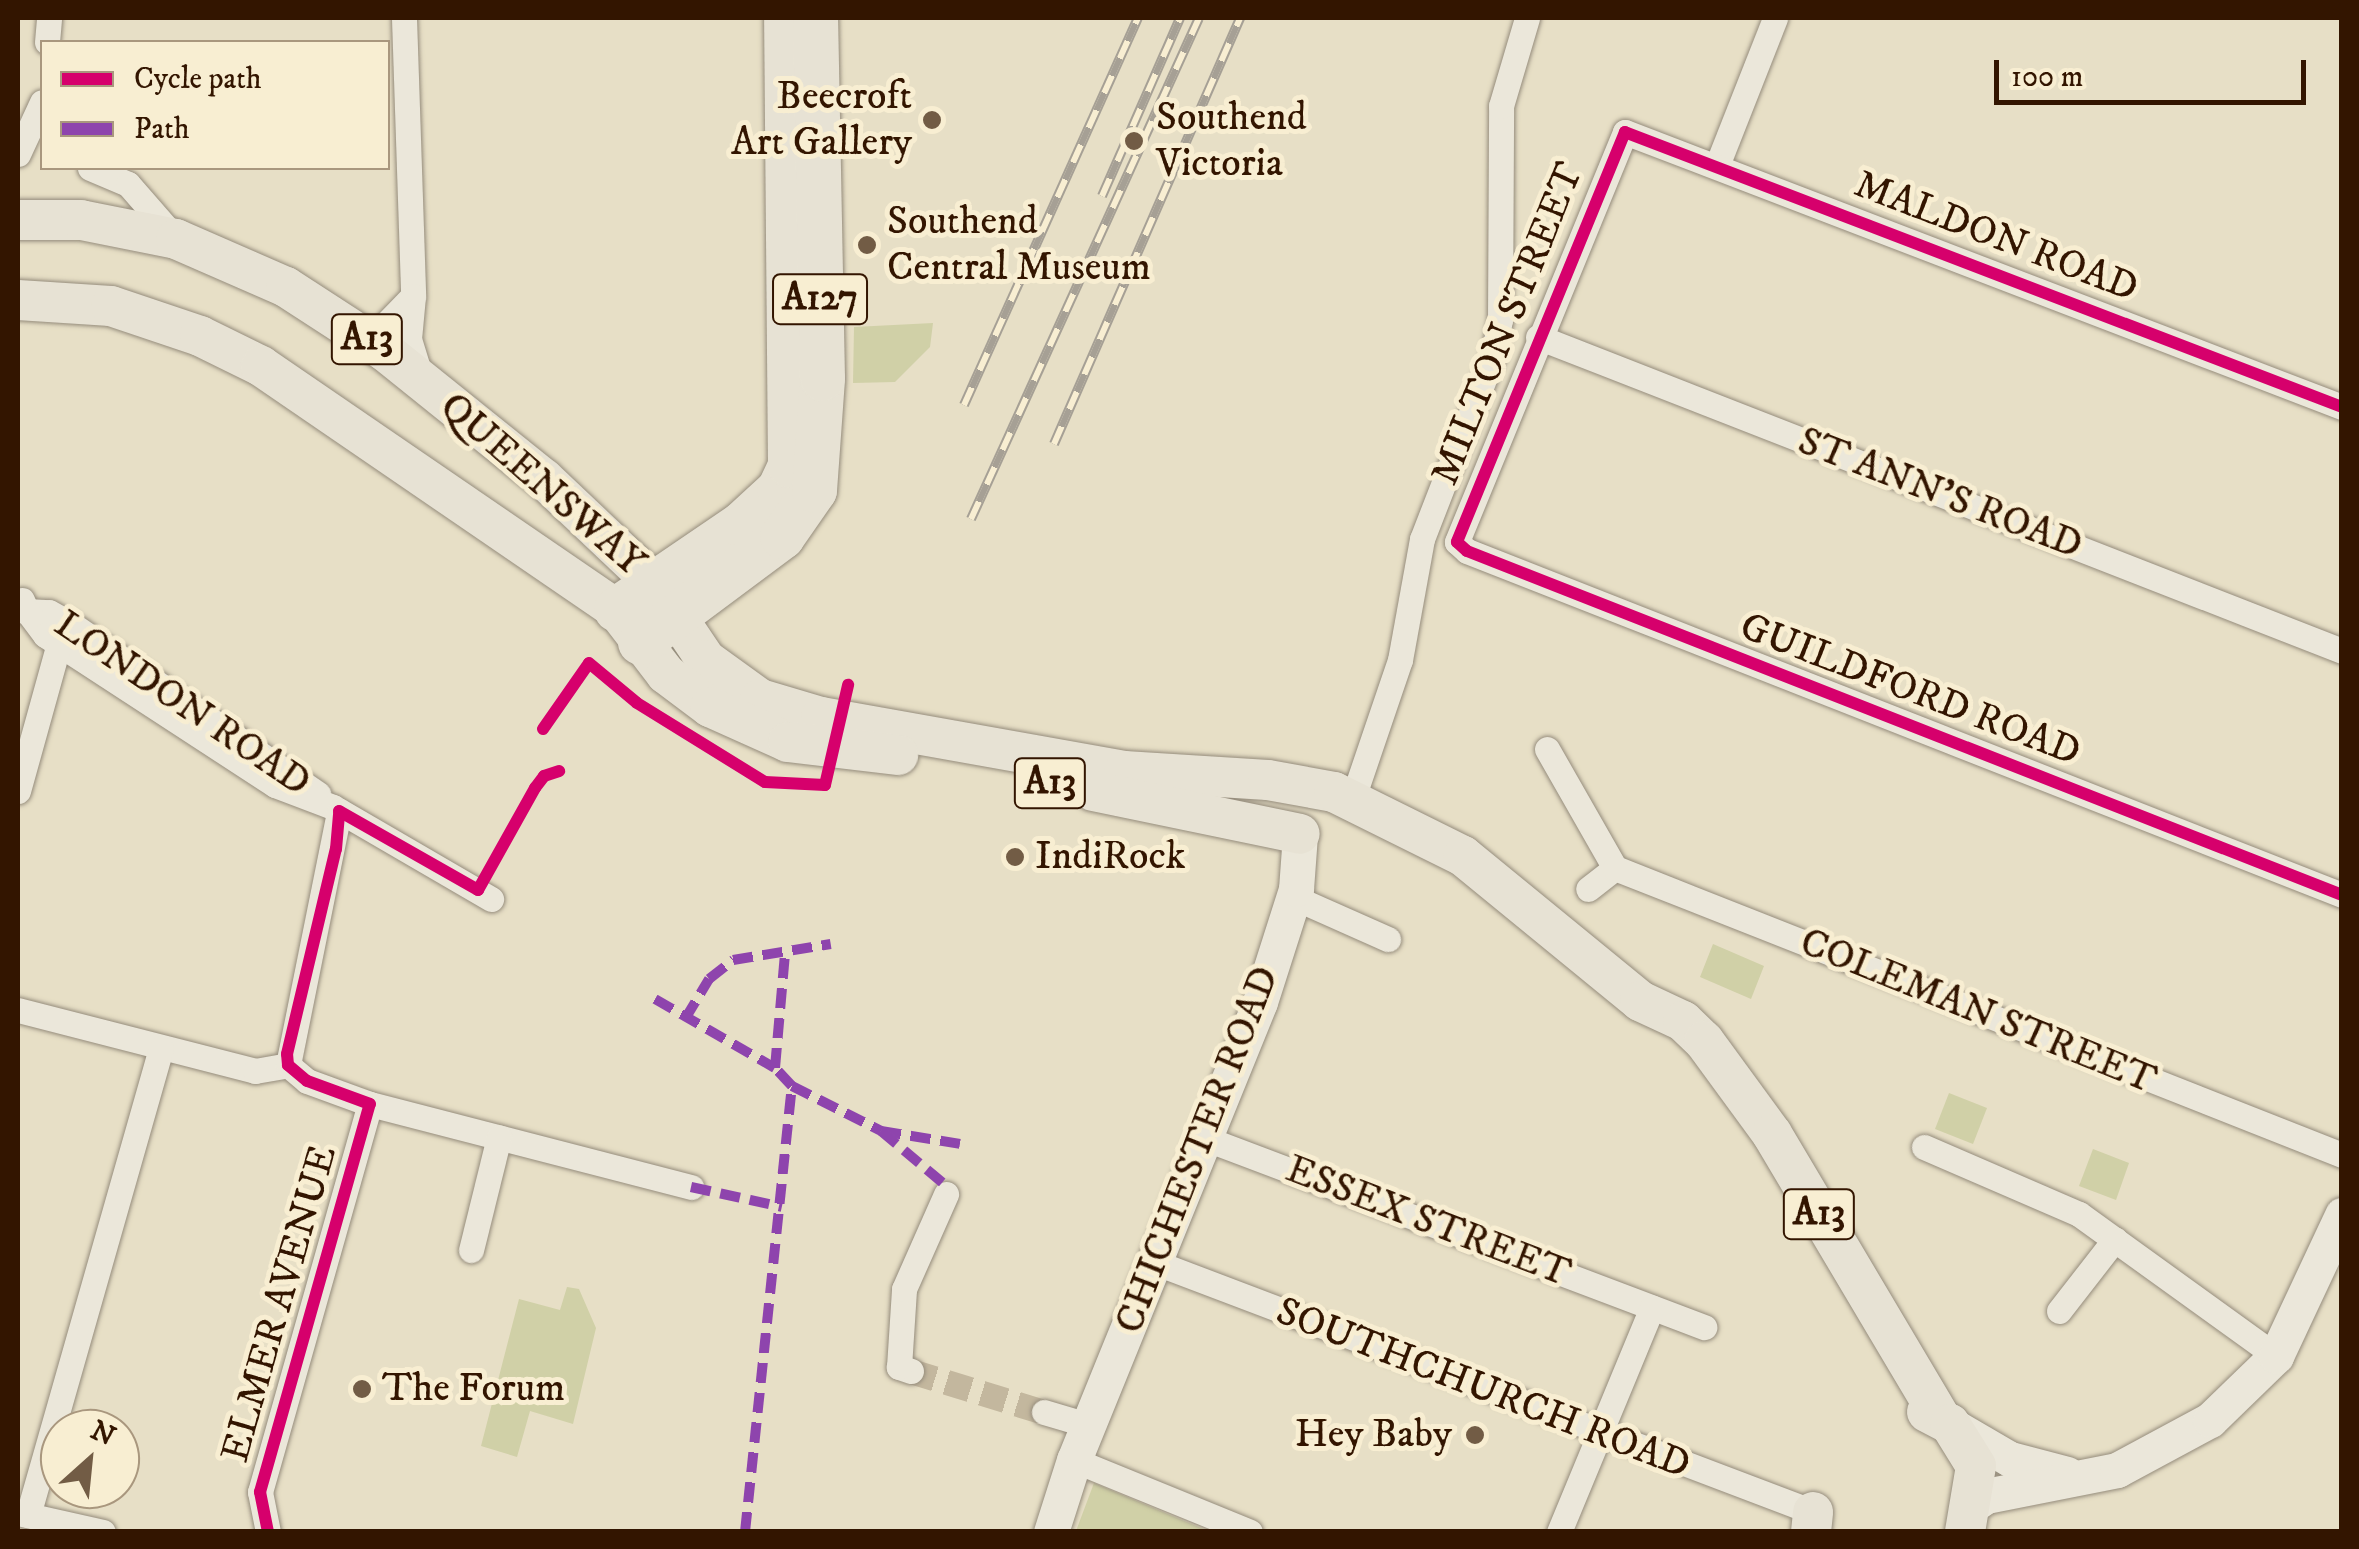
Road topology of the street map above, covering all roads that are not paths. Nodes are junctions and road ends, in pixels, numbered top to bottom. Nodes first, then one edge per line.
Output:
1 (404, 18) edge
2 (786, 18) edge
3 (815, 18) edge
4 (1527, 18) edge
5 (1774, 18) edge
6 (40, 109) edge
7 (1625, 132) joint
8 (29, 147) edge
9 (1718, 163) junction
10 (95, 170) edge
11 (18, 220) edge
12 (176, 239) junction
13 (413, 296) junction
14 (18, 300) edge
15 (343, 324) junction
16 (1538, 337) junction
17 (422, 381) junction
18 (2342, 407) edge
19 (1457, 542) joint
20 (666, 600) junction
21 (21, 604) edge
22 (628, 625) junction
23 (59, 644) junction
24 (2342, 651) edge
25 (1547, 749) dead end
26 (18, 791) edge
27 (1353, 798) junction
28 (336, 809) junction
29 (1300, 834) joint
30 (1615, 868) junction
31 (1588, 889) dead end
32 (2342, 895) edge
33 (1293, 898) junction
34 (491, 899) dead end
35 (1388, 939) dead end
36 (18, 1010) edge
37 (161, 1049) junction
38 (288, 1065) junction
39 (370, 1104) junction
40 (499, 1137) junction
41 (1204, 1138) junction
42 (1924, 1146) dead end
43 (2342, 1156) edge
44 (692, 1187) dead end
45 (946, 1194) dead end
46 (2338, 1234) edge
47 (2115, 1239) junction
48 (471, 1250) dead end
49 (1154, 1262) junction
50 (1652, 1307) junction
51 (2059, 1311) dead end
52 (1704, 1327) dead end
53 (2276, 1356) junction
54 (911, 1371) dead end
55 (1044, 1412) tunnel mouth
56 (1939, 1418) junction
57 (1088, 1426) junction
58 (1599, 1433) junction
59 (1074, 1460) junction
60 (2084, 1476) junction
61 (23, 1514) edge
62 (1969, 1518) edge
63 (1812, 1522) edge
64 (259, 1529) edge
65 (103, 1532) edge
66 (1038, 1532) edge
67 (1052, 1532) edge
68 (1250, 1532) edge
69 (1559, 1532) edge

1 - 13 street
2 - 20 highway, A127
3 - 20 highway, A127
4 - 27 street
5 - 9 street
6 - 8 street
7 - 9 street, MALDON ROAD
7 - 16 street, MILTON STREET
9 - 18 street, MALDON ROAD
10 - 12 street
11 - 12 main road, QUEENSWAY / A13
12 - 15 main road, QUEENSWAY / A13
13 - 15 street
13 - 17 street
14 - 22 main road, QUEENSWAY / A13
15 - 17 main road, QUEENSWAY / A13
16 - 19 street, MILTON STREET
16 - 24 street, ST ANN'S ROAD
17 - 20 main road, QUEENSWAY / A13
19 - 32 street, GUILDFORD ROAD
20 - 22 highway, A127
20 - 27 main road, QUEENSWAY / A13
21 - 23 street, LONDON ROAD
21 - 28 street, LONDON ROAD
22 - 29 main road, QUEENSWAY / A13
23 - 26 street
23 - 28 street, LONDON ROAD
25 - 30 street
27 - 56 main road, QUEENSWAY / A13
28 - 34 street, LONDON ROAD
28 - 38 street
29 - 33 street, CHICHESTER ROAD
30 - 31 street
30 - 43 street, COLEMAN STREET
33 - 35 street
33 - 41 street, CHICHESTER ROAD
36 - 37 street
37 - 38 street
37 - 61 street
38 - 39 street
39 - 40 street
39 - 64 street, ELMER AVENUE
40 - 44 street
40 - 48 street
41 - 49 street, CHICHESTER ROAD
41 - 50 street, ESSEX STREET
42 - 47 street
45 - 54 street
46 - 53 street
47 - 51 street
47 - 53 street
49 - 57 street, CHICHESTER ROAD
49 - 58 street, SOUTHCHURCH ROAD
50 - 52 street, ESSEX STREET
50 - 58 street
53 - 60 street
55 - 57 street
56 - 60 street
56 - 62 main road
57 - 59 street, CHICHESTER ROAD
58 - 63 street, SOUTHCHURCH ROAD
58 - 69 street
59 - 66 street, CHICHESTER ROAD
59 - 67 street, CHICHESTER ROAD
59 - 68 street
60 - 62 street
61 - 65 street

